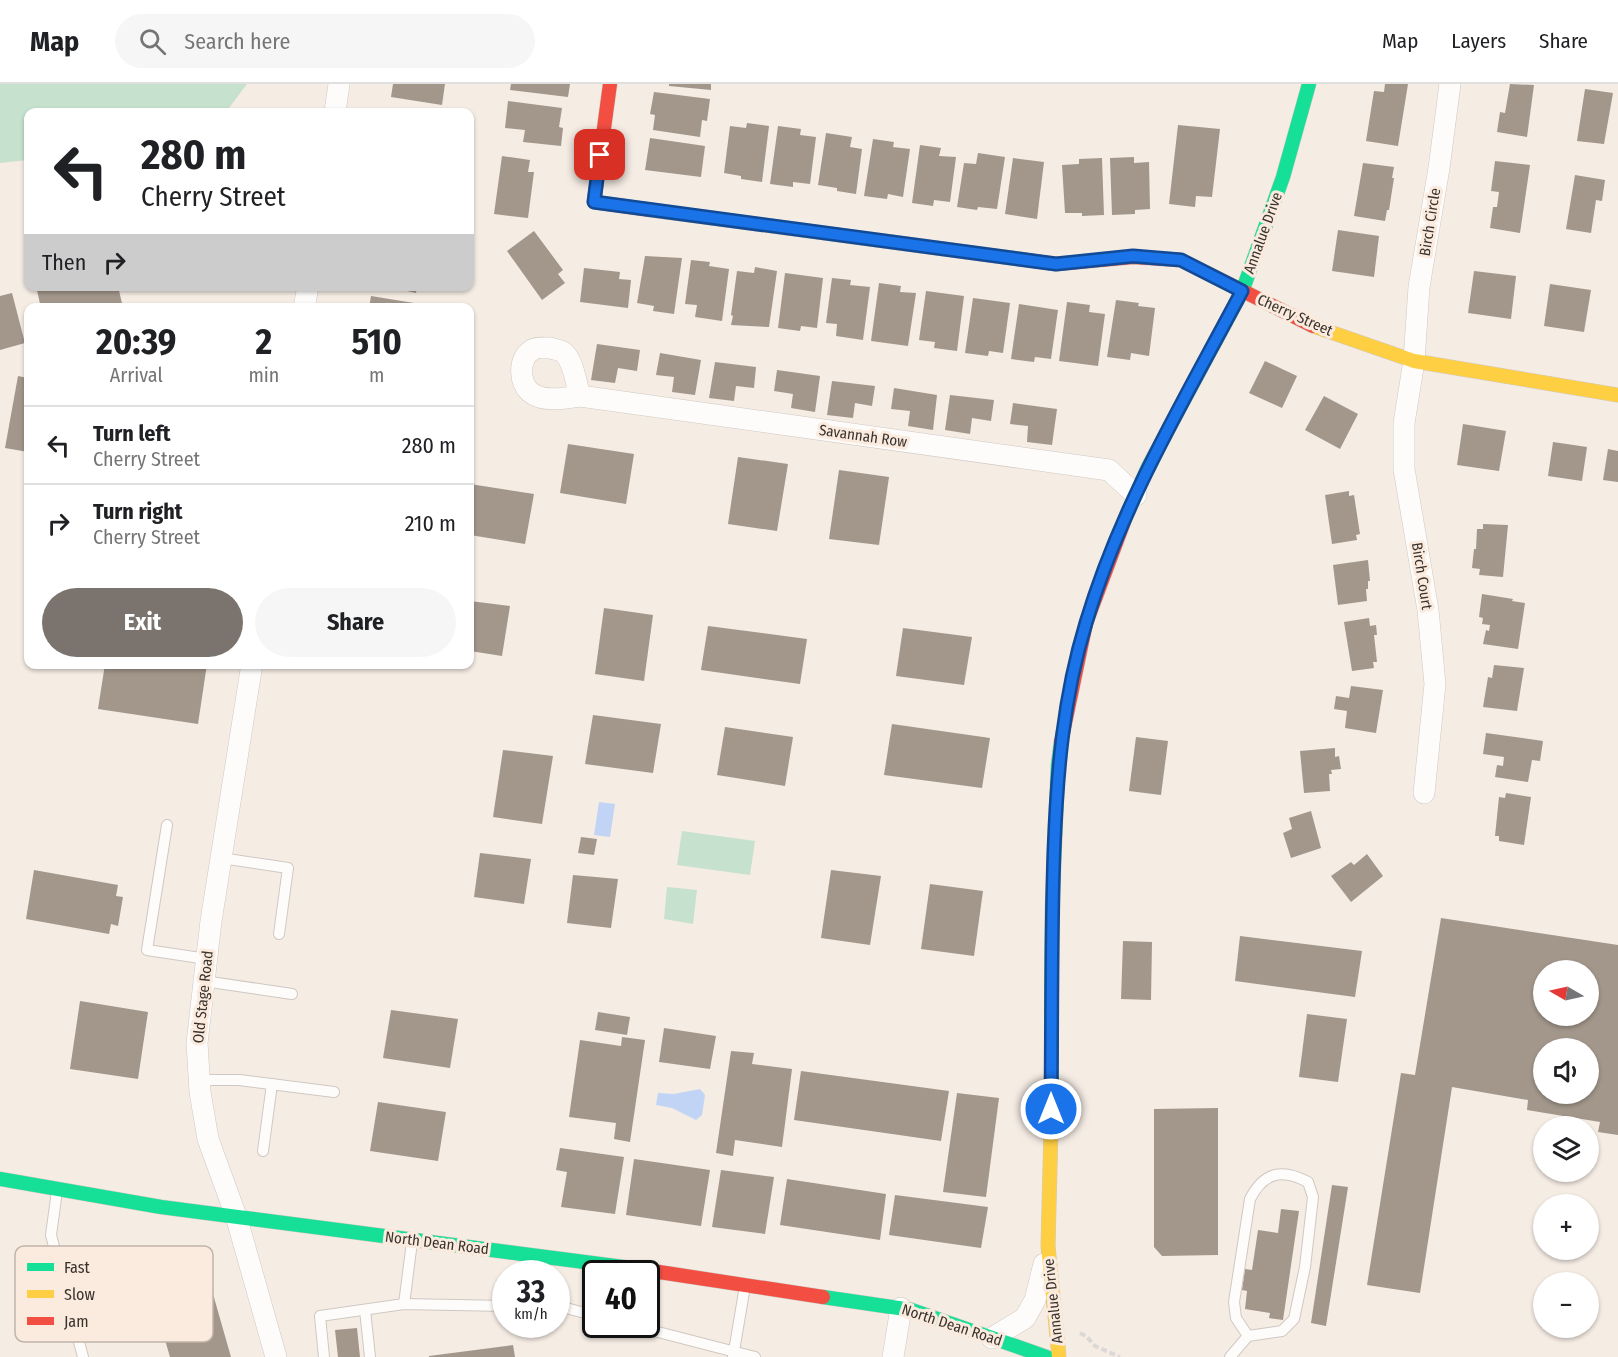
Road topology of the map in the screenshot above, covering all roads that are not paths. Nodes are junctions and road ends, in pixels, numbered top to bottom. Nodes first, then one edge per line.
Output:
1 (339, 84) edge
2 (610, 84) edge
3 (1309, 84) edge
4 (1450, 84) edge
5 (336, 108) edge
6 (1242, 291) junction
7 (1414, 361) junction
8 (1618, 395) edge
9 (580, 396) dead end
10 (1136, 495) junction
11 (251, 669) edge
12 (1424, 792) dead end
13 (167, 825) dead end
14 (221, 858) junction
15 (279, 934) dead end
16 (207, 959) junction
17 (204, 981) junction
18 (292, 994) dead end
19 (199, 1080) junction
20 (272, 1084) junction
21 (334, 1092) dead end
22 (263, 1151) dead end
23 (0, 1179) edge
24 (57, 1189) junction
25 (236, 1216) junction
26 (412, 1240) junction
27 (54, 1246) edge
28 (1048, 1246) junction
29 (745, 1285) junction
30 (404, 1304) junction
31 (492, 1306) edge
32 (901, 1308) junction
33 (365, 1310) junction
34 (660, 1334) edge
35 (1248, 1336) junction
36 (992, 1338) junction
37 (78, 1342) edge
38 (734, 1355) edge
39 (82, 1357) edge
40 (276, 1357) edge
41 (324, 1357) edge
42 (370, 1357) edge
43 (755, 1357) edge
44 (893, 1357) edge
45 (1047, 1357) edge
46 (1059, 1357) edge
47 (1230, 1357) edge

1 - 5 street
2 - 6 street, Cherry Street
3 - 6 street, Annalue Drive
4 - 7 street, Birch Circle
6 - 7 street, Cherry Street
6 - 10 street, Annalue Drive
7 - 8 street, Cherry Street
7 - 12 street, Birch Court
9 - 10 street, Savannah Row
10 - 28 street, Annalue Drive
11 - 14 street, Old Stage Road
13 - 16 lane
14 - 15 lane
14 - 16 street, Old Stage Road
16 - 17 street, Old Stage Road
17 - 18 lane
17 - 19 street, Old Stage Road
19 - 20 lane
19 - 25 street, Old Stage Road
20 - 21 lane
20 - 22 lane
23 - 24 street, North Dean Road
24 - 25 street, North Dean Road
24 - 27 lane
25 - 26 street, North Dean Road
25 - 40 street, Old Stage Road
26 - 29 street, North Dean Road
26 - 30 lane
28 - 36 street, Annalue Drive
28 - 46 street, Annalue Drive
29 - 32 street, North Dean Road
29 - 38 lane
30 - 31 lane
30 - 33 lane
32 - 36 street, North Dean Road
32 - 44 street
33 - 41 lane
33 - 42 lane
34 - 38 lane
35 - 35 lane
35 - 47 lane
36 - 45 street, North Dean Road
37 - 39 lane
38 - 43 lane

